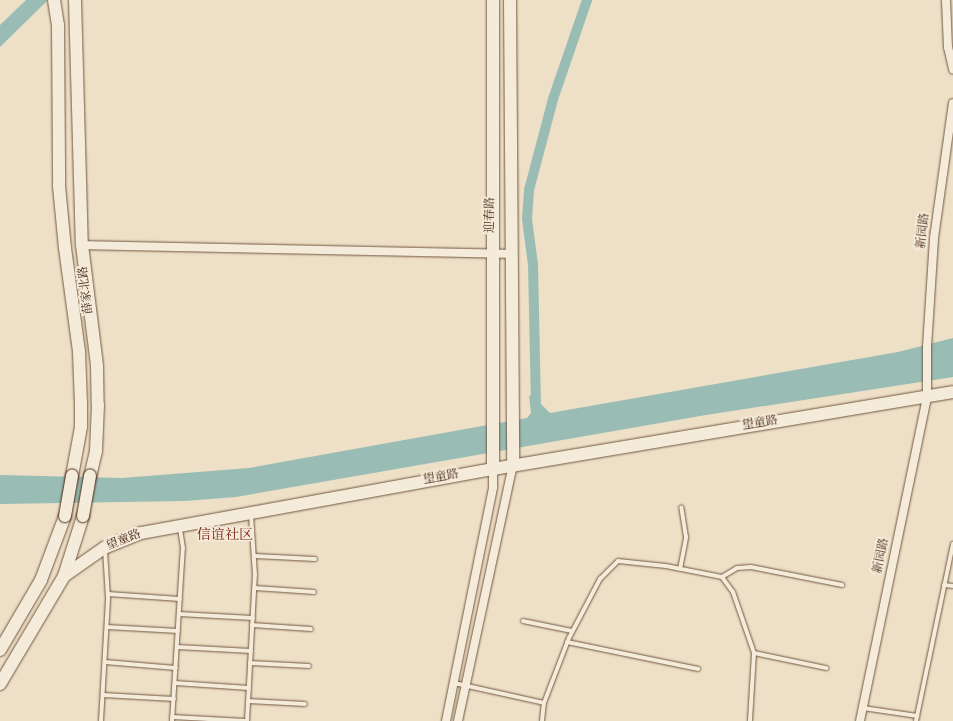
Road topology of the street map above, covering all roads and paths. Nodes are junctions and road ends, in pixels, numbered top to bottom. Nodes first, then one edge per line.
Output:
1 (75, 0) edge
2 (493, 0) edge
3 (510, 0) edge
4 (946, 0) edge
5 (55, 2) edge
6 (953, 69) edge
7 (953, 103) edge
8 (82, 245) junction
9 (491, 252) junction
10 (512, 254) junction
11 (926, 391) junction
12 (953, 392) edge
13 (513, 465) junction
14 (493, 469) junction
15 (681, 507) dead end
16 (250, 512) junction
17 (180, 526) junction
18 (953, 544) edge
19 (104, 548) junction
20 (255, 556) junction
21 (315, 559) dead end
22 (680, 569) junction
23 (64, 576) junction
24 (722, 577) junction
25 (842, 585) dead end
26 (944, 585) junction
27 (953, 586) edge
28 (255, 588) junction
29 (314, 592) dead end
30 (108, 594) junction
31 (180, 599) junction
32 (179, 614) junction
33 (253, 618) junction
34 (523, 621) dead end
35 (252, 625) junction
36 (107, 627) junction
37 (311, 629) dead end
38 (178, 631) junction
39 (572, 631) junction
40 (567, 642) junction
41 (177, 647) junction
42 (0, 650) edge
43 (251, 651) junction
44 (754, 653) junction
45 (105, 662) junction
46 (250, 663) junction
47 (309, 666) dead end
48 (176, 668) junction
49 (826, 668) dead end
50 (698, 669) dead end
51 (175, 683) junction
52 (454, 683) junction
53 (0, 684) edge
54 (466, 686) junction
55 (249, 688) junction
56 (103, 695) junction
57 (174, 699) junction
58 (248, 701) junction
59 (544, 703) junction
60 (305, 704) dead end
61 (863, 708) junction
62 (917, 716) junction
63 (172, 719) edge
64 (101, 721) edge
65 (246, 721) edge
66 (446, 721) edge
67 (458, 721) edge
68 (542, 721) edge
69 (750, 721) edge
70 (860, 721) edge
71 (916, 721) edge

1 - 8 main road, 薛家北路
2 - 9 main road, 迎春路
3 - 10 main road, 迎春路
4 - 6 street
5 - 42 main road, 薛家北路, bridge
7 - 11 street, 新园路
8 - 9 street
8 - 23 main road, 薛家北路, bridge
9 - 10 street
9 - 14 main road, 迎春路
10 - 13 main road, 迎春路
11 - 12 main road, 望童路
11 - 13 main road, 望童路
11 - 61 street, 新园路
13 - 14 main road, 望童路
13 - 54 street
14 - 16 main road, 望童路
14 - 52 street
15 - 22 lane
16 - 17 main road, 望童路
16 - 20 lane
17 - 19 main road, 望童路
17 - 31 lane
18 - 26 lane
19 - 23 main road, 望童路
19 - 30 lane
20 - 21 lane
20 - 28 lane
22 - 24 lane
22 - 39 lane
23 - 53 main road, 望童路
24 - 25 lane
24 - 44 lane
26 - 27 lane
26 - 62 lane
28 - 29 lane
28 - 33 lane
30 - 31 lane
30 - 36 lane
31 - 32 lane
32 - 33 lane
32 - 38 lane
33 - 35 lane
34 - 39 lane
35 - 37 lane
35 - 43 lane
36 - 38 lane
36 - 45 lane
38 - 41 lane
39 - 40 lane
40 - 50 lane
40 - 59 lane
41 - 43 lane
41 - 48 lane
43 - 46 lane
44 - 49 lane
44 - 69 lane
45 - 48 lane
45 - 56 lane
46 - 47 lane
46 - 55 lane
48 - 51 lane
51 - 55 lane
51 - 57 lane
52 - 54 lane
52 - 66 street
54 - 59 lane
54 - 67 street
55 - 58 lane
56 - 57 lane
56 - 64 lane
57 - 63 lane
58 - 60 lane
58 - 65 lane
59 - 68 lane
61 - 62 lane
61 - 70 street, 新园路
62 - 71 lane
63 - 65 lane

